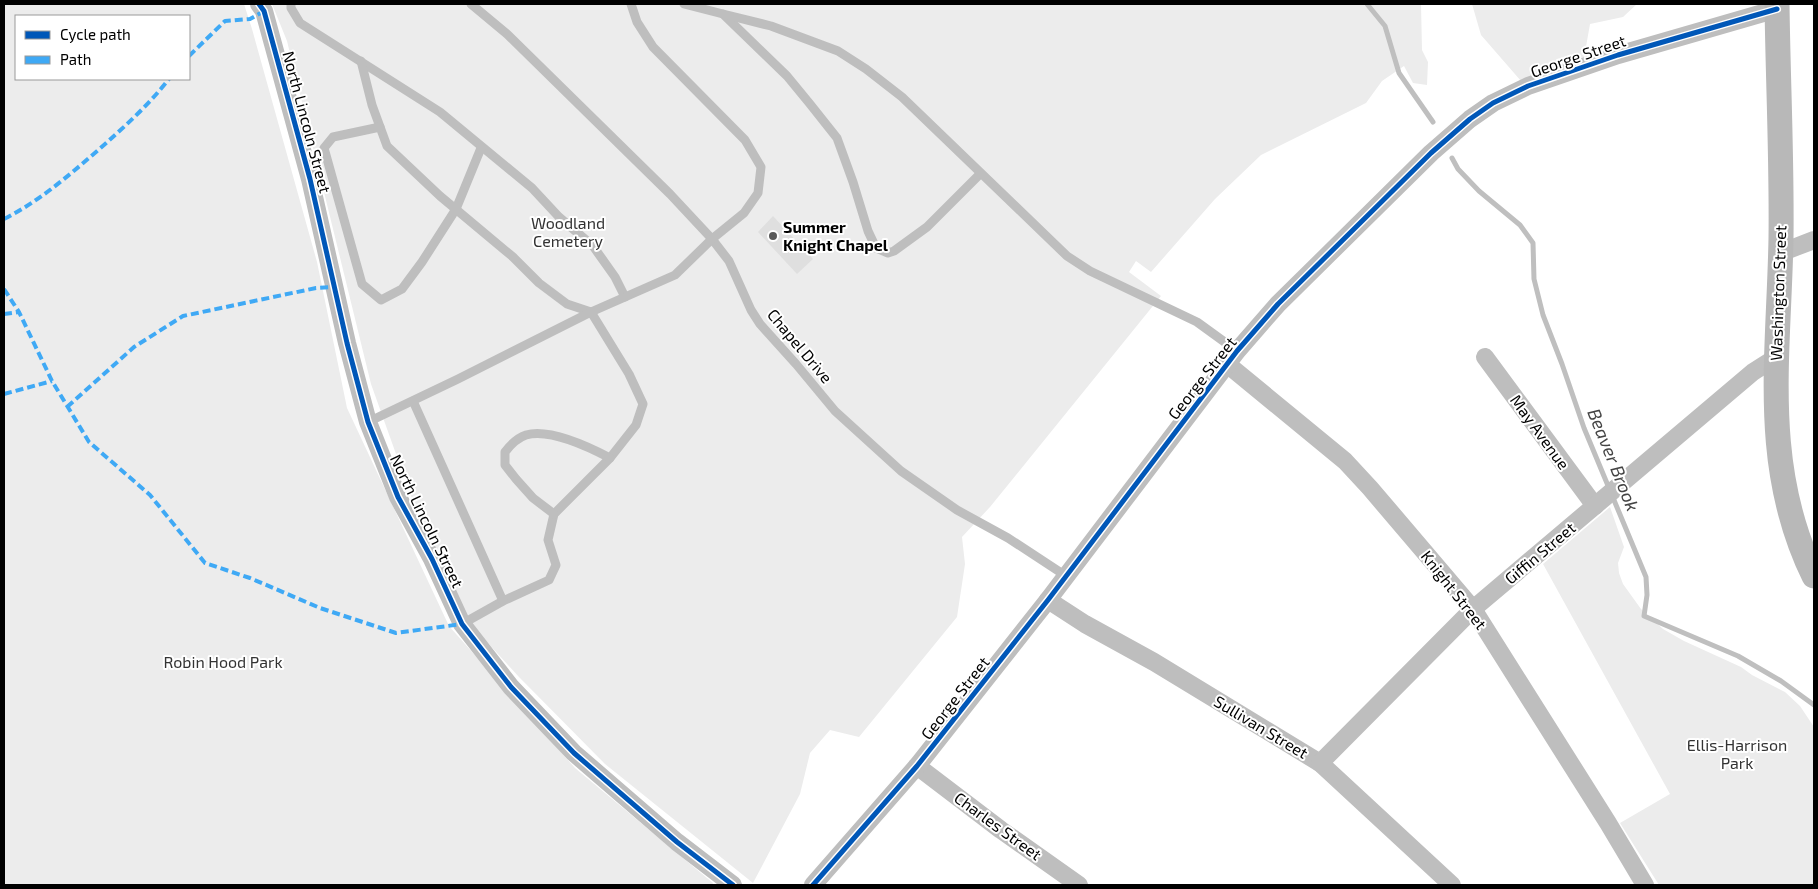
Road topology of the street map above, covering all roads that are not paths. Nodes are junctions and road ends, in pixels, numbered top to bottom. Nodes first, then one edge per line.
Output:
1 (290, 4) edge
2 (471, 4) edge
3 (631, 4) edge
4 (684, 4) edge
5 (264, 6) edge
6 (1777, 6) edge
7 (723, 14) junction
8 (362, 61) junction
9 (380, 127) junction
10 (481, 148) junction
11 (980, 174) junction
12 (456, 209) junction
13 (712, 239) junction
14 (1814, 240) edge
15 (1780, 253) junction
16 (625, 297) junction
17 (591, 312) junction
18 (1485, 357) dead end
19 (1232, 358) junction
20 (1775, 358) junction
21 (413, 401) junction
22 (368, 422) junction
23 (610, 458) junction
24 (1599, 502) junction
25 (554, 514) junction
26 (1066, 576) junction
27 (1814, 576) edge
28 (1048, 600) junction
29 (503, 601) junction
30 (1474, 609) junction
31 (462, 624) junction
32 (1320, 763) junction
33 (918, 766) junction
34 (734, 885) edge
35 (813, 885) edge
36 (1080, 885) edge
37 (1452, 885) edge
38 (1645, 885) edge

1 - 8 lane
2 - 13 lane, Chapel Drive
3 - 13 lane
4 - 7 lane
5 - 22 street, North Lincoln Street
6 - 15 main road, Washington Street
6 - 19 street, George Street
7 - 11 lane
7 - 11 lane
8 - 9 lane
8 - 10 lane
9 - 12 lane
9 - 12 lane
10 - 12 lane
10 - 16 lane
11 - 19 lane
12 - 17 lane
13 - 16 lane
13 - 26 lane, Chapel Drive
14 - 15 street
15 - 20 main road, Washington Street
16 - 17 lane
17 - 21 lane
17 - 23 lane
18 - 24 street, May Avenue
19 - 26 street, George Street
19 - 30 street, Knight Street
20 - 24 street, Giffin Street
20 - 27 main road, Washington Street
21 - 22 lane
21 - 29 lane
22 - 31 street, North Lincoln Street
23 - 25 lane
23 - 25 lane
24 - 30 street, Giffin Street
25 - 29 lane
26 - 28 street, George Street
28 - 32 street, Sullivan Street
28 - 33 street, George Street
29 - 31 lane
30 - 32 street, Giffin Street
30 - 38 street, Knight Street
31 - 34 street, North Lincoln Street
32 - 37 street, Sullivan Street
33 - 35 street, George Street
33 - 36 street, Charles Street

